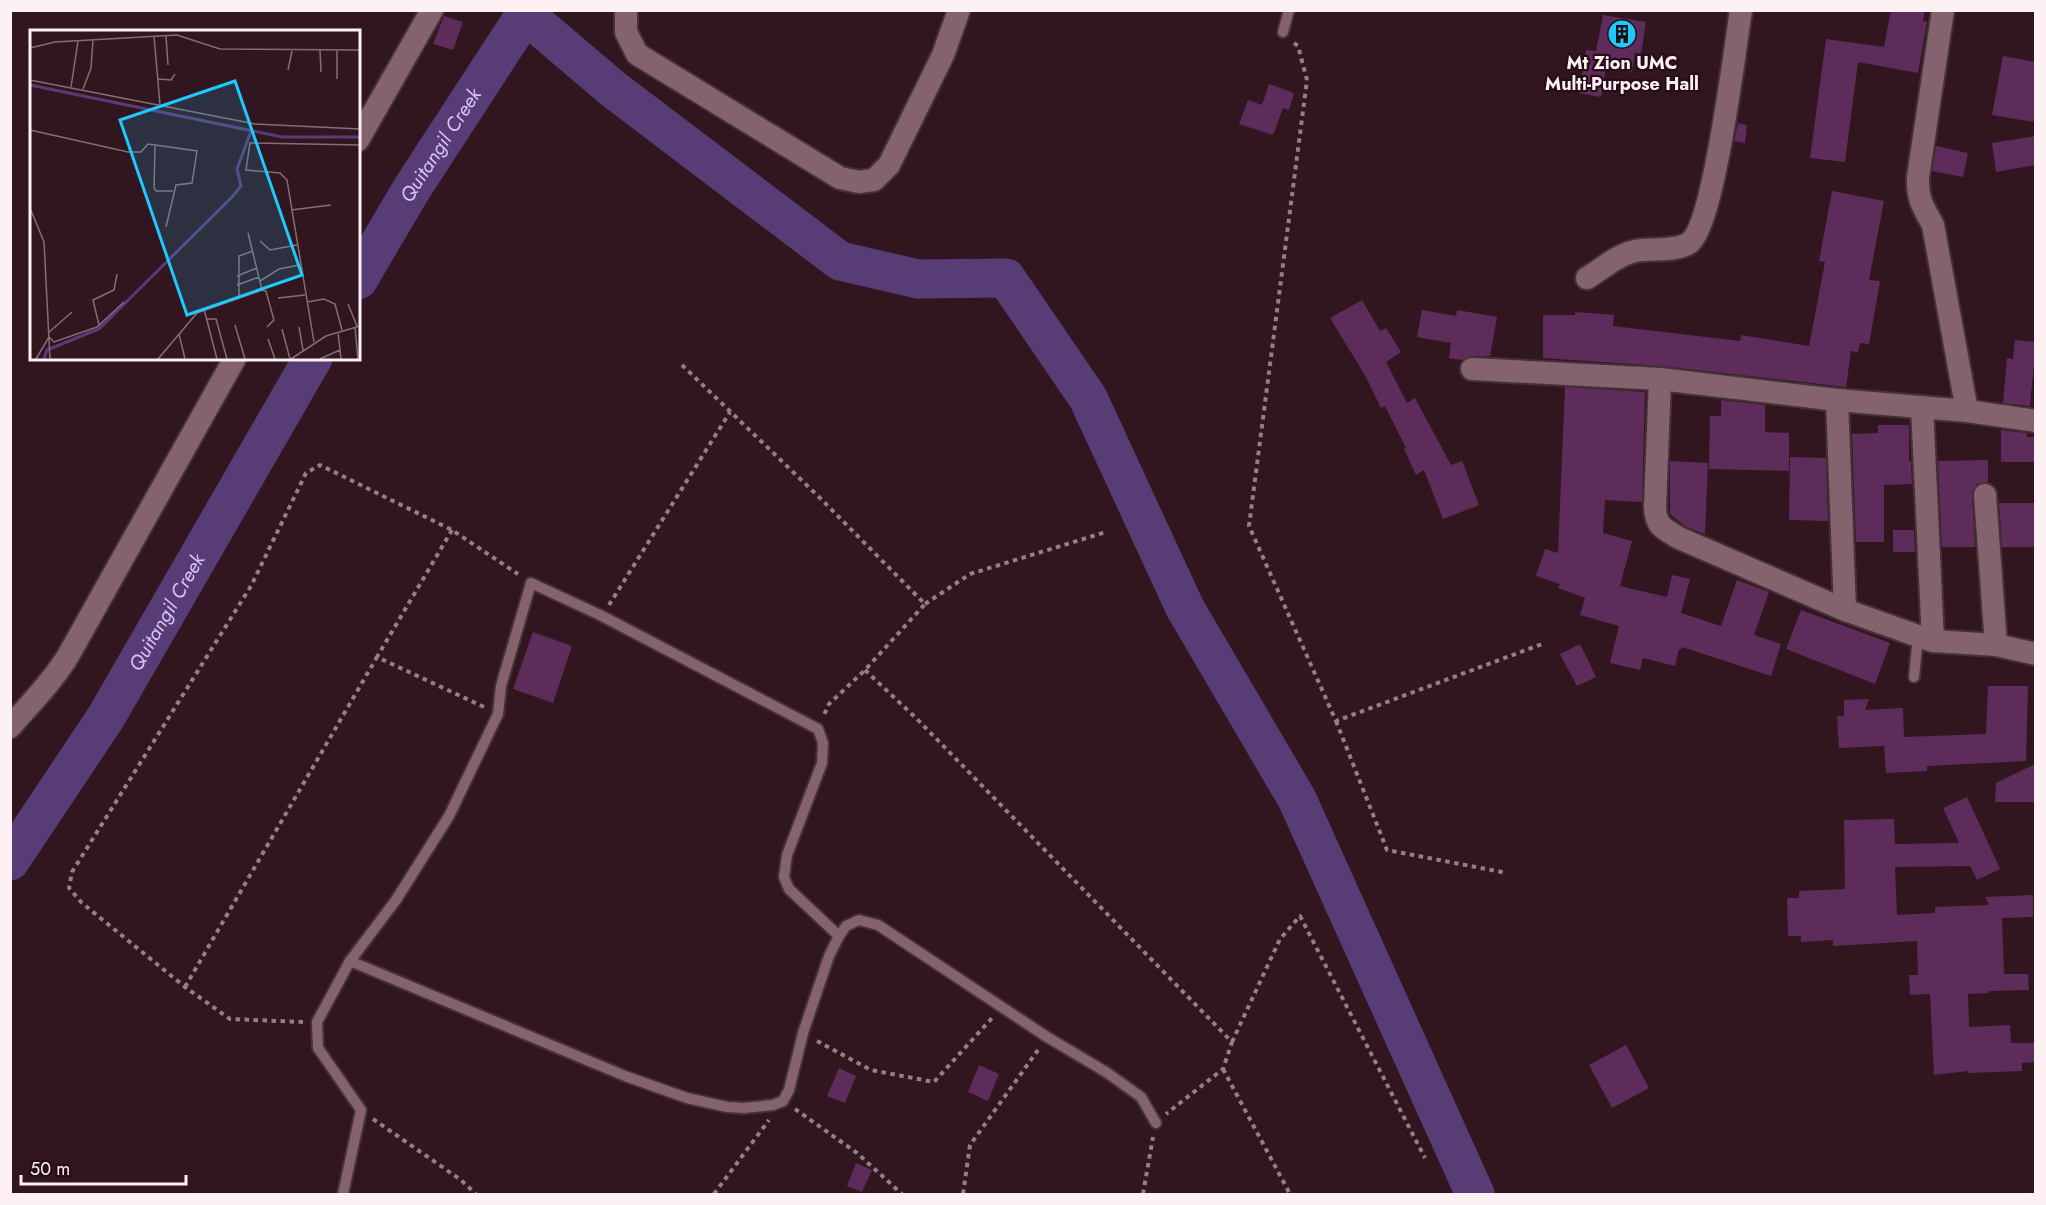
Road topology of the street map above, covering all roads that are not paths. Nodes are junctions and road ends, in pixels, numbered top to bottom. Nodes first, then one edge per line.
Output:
1 (432, 10) edge
2 (626, 10) edge
3 (959, 10) edge
4 (1289, 10) edge
5 (1741, 10) edge
6 (1943, 10) edge
7 (1283, 32) road end
8 (360, 137) edge
9 (1587, 278) dead end
10 (234, 360) edge
11 (1472, 369) dead end
12 (1660, 379) junction
13 (1837, 400) junction
14 (1922, 407) junction
15 (1967, 411) junction
16 (2036, 421) edge
17 (1984, 495) dead end
18 (1845, 610) junction
19 (1926, 639) junction
20 (1996, 645) junction
21 (2036, 654) edge
22 (1914, 677) dead end
23 (10, 728) edge
24 (839, 936) junction
25 (350, 961) junction
26 (1156, 1123) road end
27 (343, 1194) edge

1 - 8 street
2 - 3 street
4 - 7 lane
5 - 9 street
6 - 15 street
10 - 23 street
11 - 12 street
12 - 13 street
12 - 18 street
13 - 14 street
13 - 18 street
14 - 15 street
14 - 19 street
15 - 16 street
17 - 20 street
18 - 19 street
19 - 20 street
19 - 22 lane
20 - 21 street
24 - 25 lane
24 - 25 lane
24 - 26 lane
25 - 27 lane

